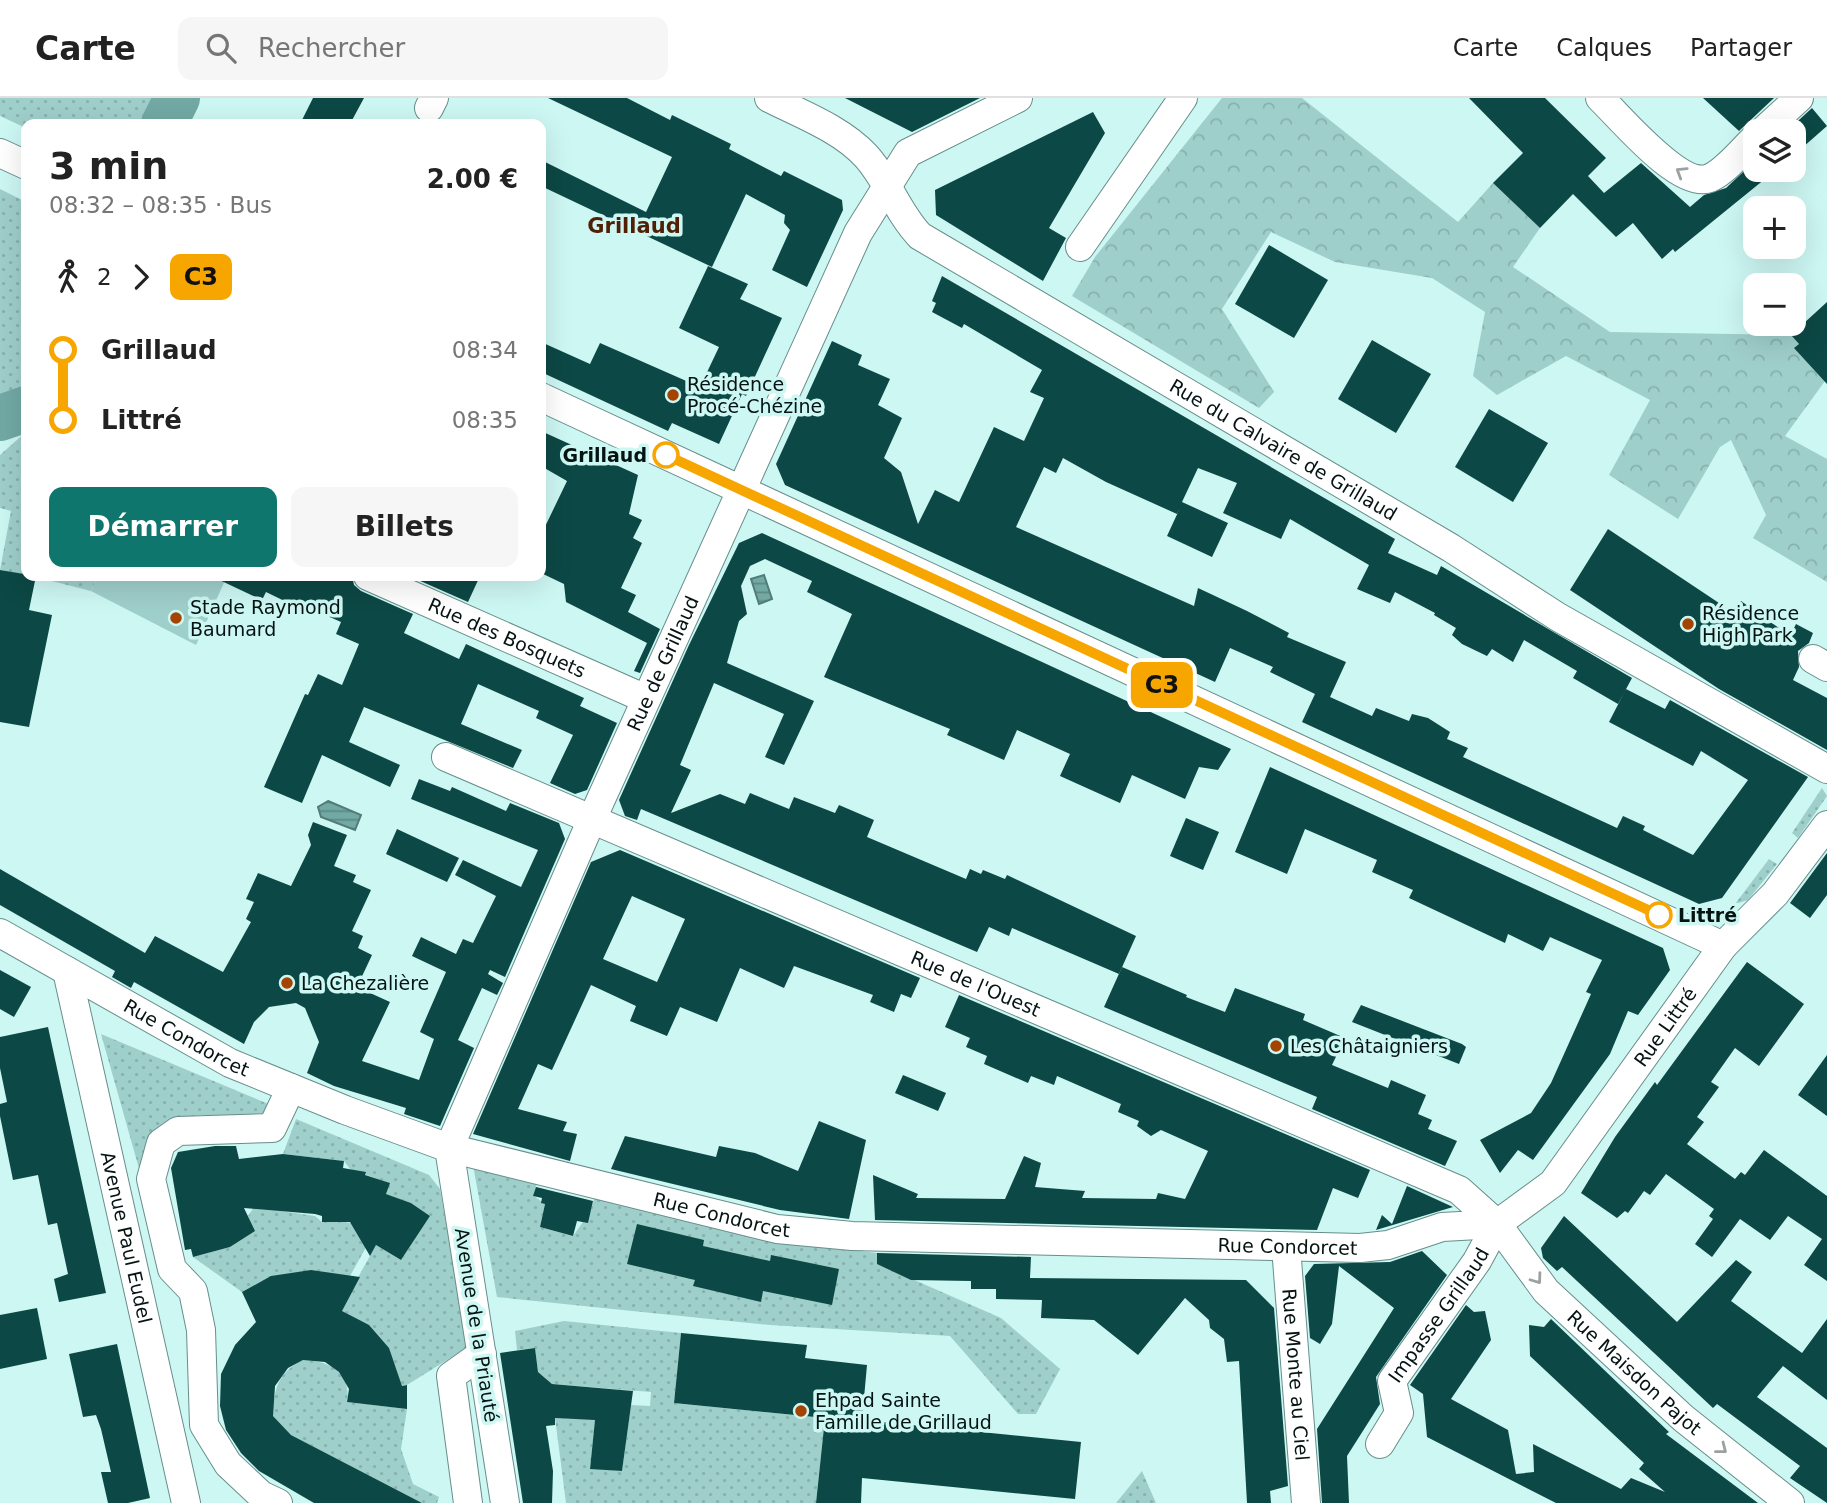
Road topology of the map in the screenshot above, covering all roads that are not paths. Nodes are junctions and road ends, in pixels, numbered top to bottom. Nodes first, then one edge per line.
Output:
1 (769, 98) edge
2 (1018, 98) edge
3 (1183, 98) edge
4 (1600, 98) edge
5 (1799, 98) edge
6 (1776, 119) edge
7 (1743, 149) edge
8 (0, 153) edge
9 (21, 163) edge
10 (886, 184) junction
11 (1080, 247) dead end
12 (546, 399) edge
13 (742, 491) junction
14 (379, 581) edge
15 (646, 699) junction
16 (446, 757) dead end
17 (1827, 769) edge
18 (592, 819) junction
19 (1827, 825) edge
20 (0, 933) edge
21 (1723, 946) junction
22 (67, 971) junction
23 (291, 1088) junction
24 (449, 1147) junction
25 (1497, 1224) junction
26 (1286, 1247) junction
27 (482, 1354) junction
28 (1381, 1444) dead end
29 (186, 1503) edge
30 (278, 1503) edge
31 (468, 1503) edge
32 (505, 1503) edge
33 (1306, 1503) edge
34 (1790, 1503) edge

1 - 10 street, Rue du Calvaire de Grillaud
2 - 10 street, Rue de Grillaud
3 - 11 street
7 -> 4 street
5 - 6 street
8 - 9 street
10 - 13 street, Rue de Grillaud
10 - 17 street, Rue du Calvaire de Grillaud
12 - 13 street
13 - 15 street, Rue de Grillaud
13 - 21 street
14 - 15 street, Rue des Bosquets
15 - 18 street, Rue de Grillaud
16 - 18 street, Rue de l'Ouest
18 - 24 street, Rue de Grillaud
18 - 25 street, Rue de l'Ouest
19 - 21 street, Rue Littré
20 - 22 street, Rue Condorcet
21 - 25 street, Rue Littré
22 - 23 street, Rue Condorcet
22 - 29 street, Avenue Paul Eudel
23 - 24 street, Rue Condorcet
23 - 30 street
24 - 26 street, Rue Condorcet
24 - 27 street, Avenue de la Priauté
25 - 26 street, Rue Condorcet
25 - 28 street, Impasse Grillaud
25 -> 34 street, Rue Maisdon Pajot
26 - 33 street, Rue Monte au Ciel
27 - 31 street
27 - 32 street, Avenue de la Priauté

